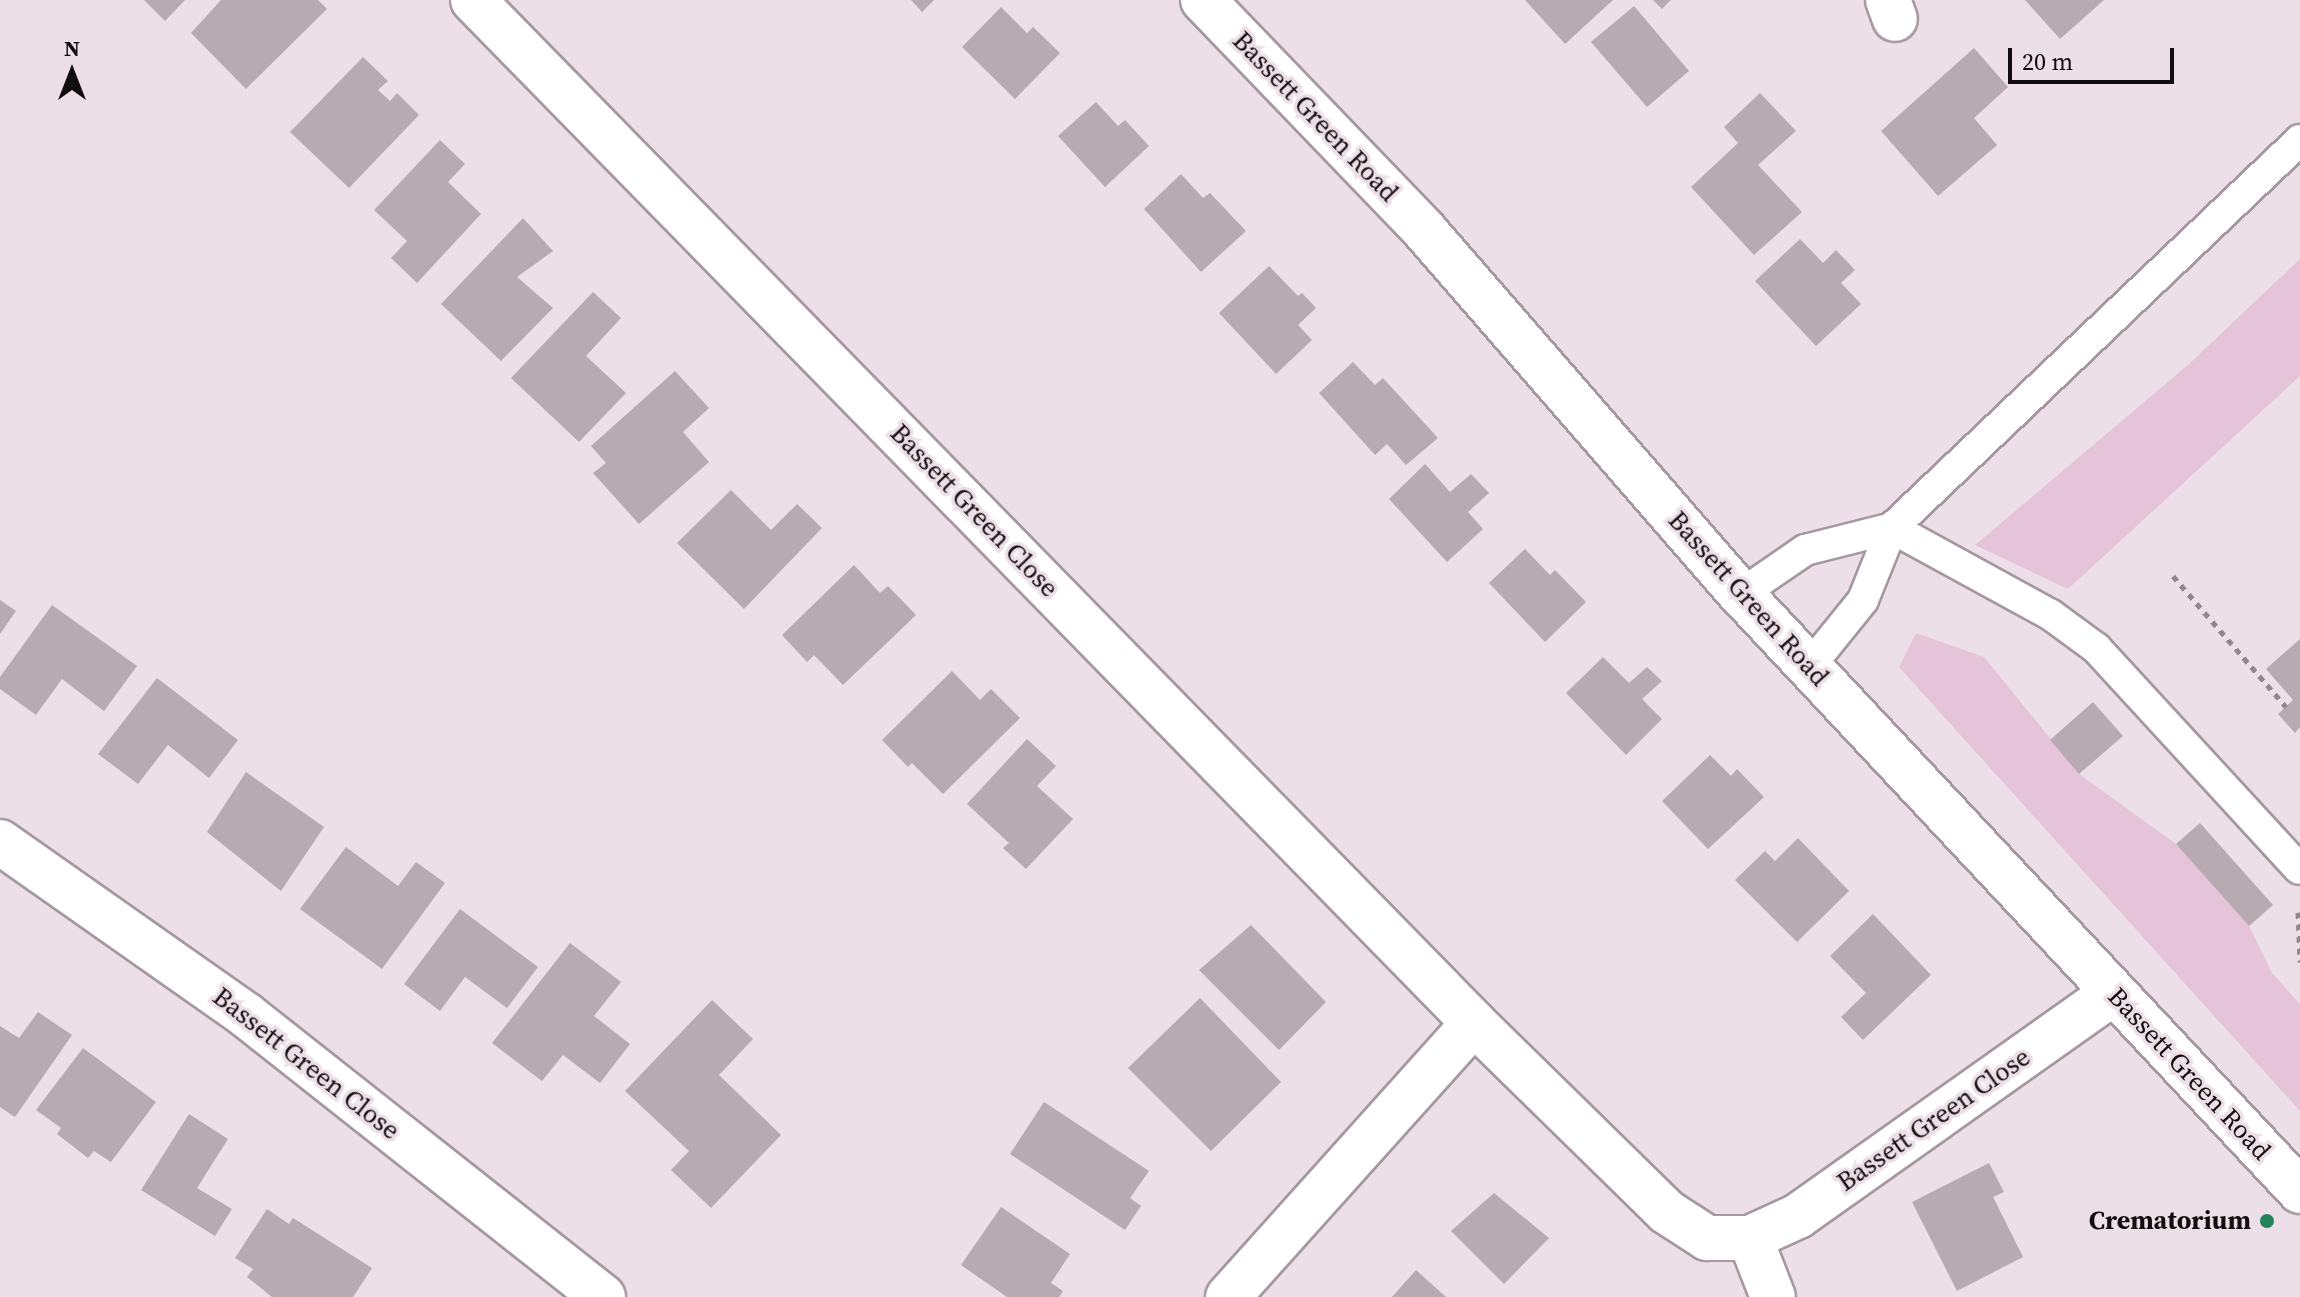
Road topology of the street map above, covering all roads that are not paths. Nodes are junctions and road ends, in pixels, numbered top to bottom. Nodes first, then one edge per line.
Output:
1 (473, 0) edge
2 (1203, 0) edge
3 (2300, 140) edge
4 (1892, 528) junction
5 (1741, 594) junction
6 (1809, 667) junction
7 (0, 842) edge
8 (2299, 869) edge
9 (2113, 993) junction
10 (1474, 1023) junction
11 (2300, 1191) edge
12 (1750, 1238) junction
13 (603, 1297) edge
14 (1228, 1297) edge
15 (1773, 1297) edge

1 - 10 street, Bassett Green Close
2 - 5 street, Bassett Green Road
3 - 4 lane
4 - 5 lane
4 - 6 lane
4 - 8 lane
5 - 6 street, Bassett Green Road
6 - 9 street, Bassett Green Road
7 - 13 street, Bassett Green Close
9 - 11 street, Bassett Green Road
9 - 12 street, Bassett Green Close
10 - 12 street, Bassett Green Close
10 - 14 street
12 - 15 street

